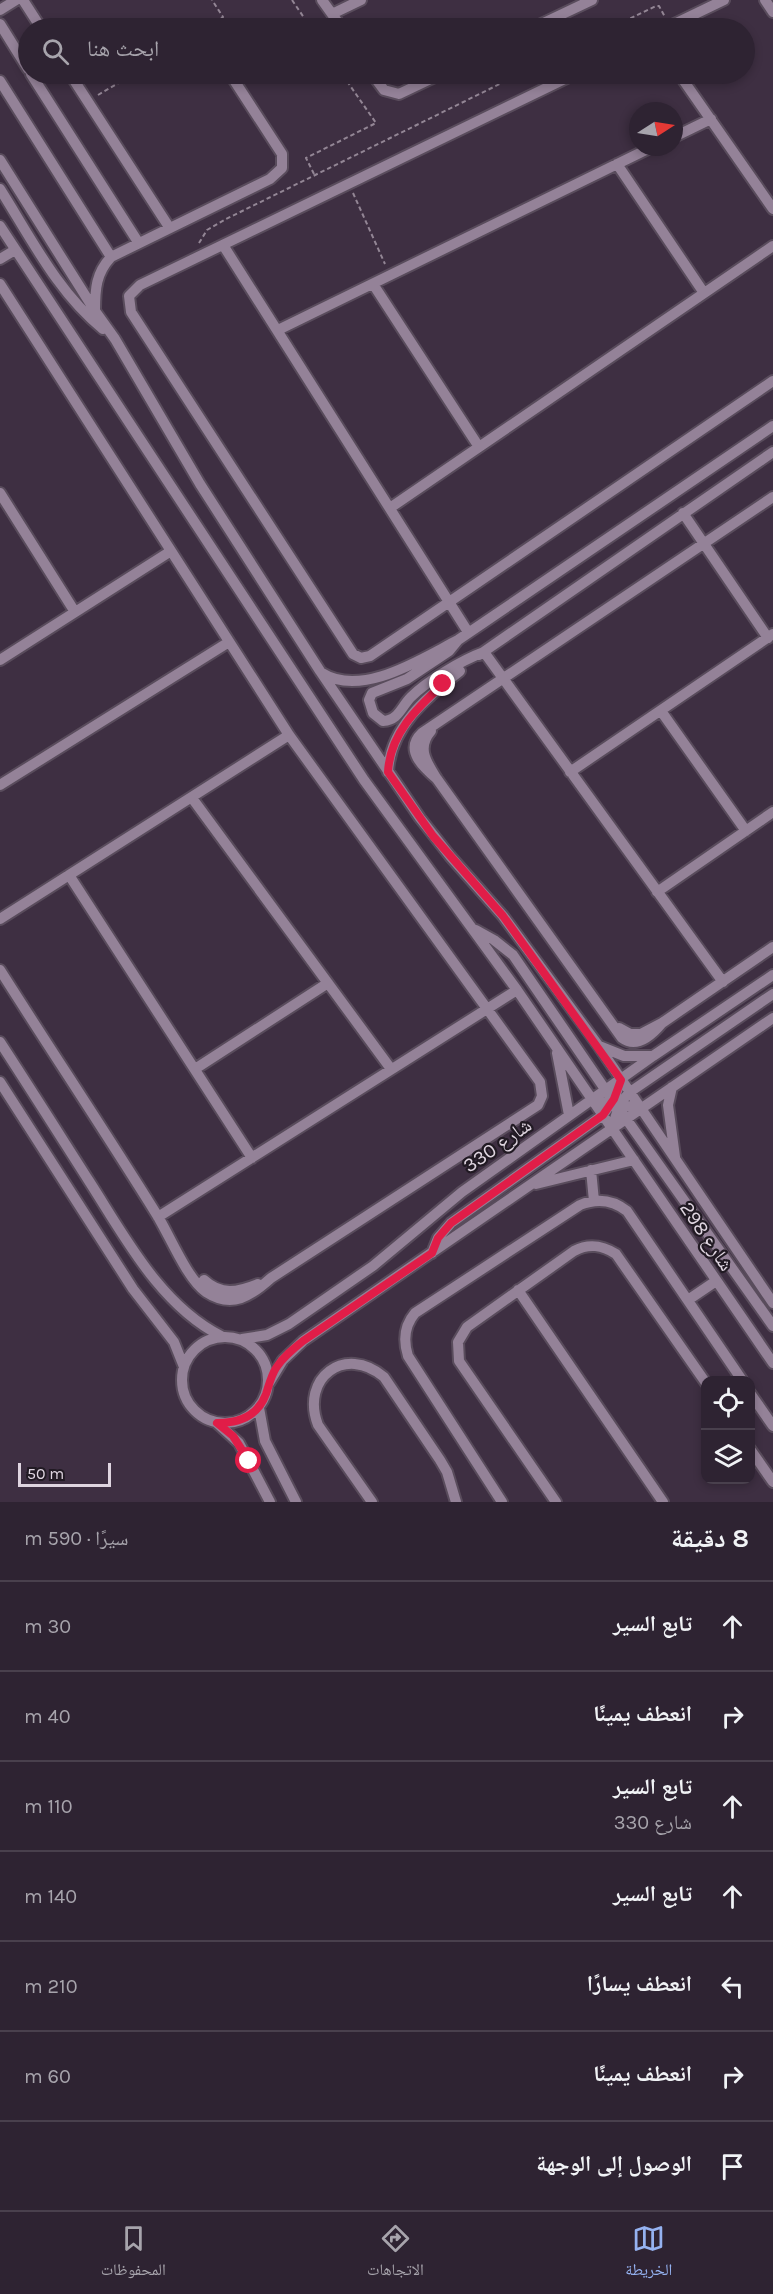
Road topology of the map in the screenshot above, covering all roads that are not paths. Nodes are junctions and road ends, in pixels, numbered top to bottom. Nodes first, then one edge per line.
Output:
1 (16, 0) edge
2 (23, 0) edge
3 (322, 0) edge
4 (361, 0) edge
5 (592, 0) edge
6 (724, 0) edge
7 (765, 0) edge
8 (0, 10) edge
9 (773, 12) edge
10 (332, 14) junction
11 (35, 18) edge
12 (335, 18) edge
13 (554, 18) edge
14 (688, 18) edge
15 (0, 24) edge
16 (18, 53) edge
17 (0, 81) edge
18 (37, 84) edge
19 (77, 84) edge
20 (236, 84) edge
21 (380, 84) edge
22 (420, 84) edge
23 (555, 84) edge
24 (686, 84) edge
25 (711, 118) junction
26 (683, 132) edge
27 (633, 156) edge
28 (0, 160) edge
29 (617, 164) junction
30 (0, 189) edge
31 (773, 209) edge
32 (0, 226) edge
33 (169, 227) junction
34 (138, 242) junction
35 (224, 245) junction
36 (773, 246) edge
37 (15, 250) junction
38 (111, 257) junction
39 (0, 259) edge
40 (0, 284) edge
41 (373, 284) junction
42 (704, 293) junction
43 (95, 311) junction
44 (278, 330) junction
45 (115, 339) junction
46 (773, 381) edge
47 (773, 426) edge
48 (478, 447) junction
49 (773, 452) edge
50 (0, 493) edge
51 (773, 497) edge
52 (390, 508) junction
53 (683, 513) junction
54 (703, 544) junction
55 (171, 551) junction
56 (449, 602) junction
57 (75, 612) junction
58 (468, 632) junction
59 (770, 636) edge
60 (458, 640) junction
61 (229, 642) junction
62 (484, 652) junction
63 (0, 660) edge
64 (320, 671) junction
65 (504, 680) junction
66 (661, 711) junction
67 (290, 735) junction
68 (388, 772) junction
69 (570, 772) junction
70 (0, 785) edge
71 (192, 798) junction
72 (773, 812) edge
73 (746, 831) junction
74 (69, 875) junction
75 (657, 892) junction
76 (0, 919) edge
77 (473, 928) junction
78 (773, 947) edge
79 (0, 970) edge
80 (773, 975) edge
81 (723, 982) junction
82 (328, 983) junction
83 (517, 990) junction
84 (773, 994) edge
85 (486, 1008) junction
86 (773, 1018) edge
87 (0, 1042) edge
88 (598, 1045) junction
89 (556, 1047) junction
90 (653, 1056) junction
91 (195, 1069) junction
92 (391, 1069) junction
93 (621, 1080) junction
94 (0, 1082) edge
95 (672, 1087) junction
96 (630, 1092) junction
97 (592, 1100) junction
98 (614, 1101) junction
99 (640, 1108) junction
100 (569, 1115) junction
101 (603, 1115) junction
102 (626, 1118) junction
103 (612, 1128) junction
104 (252, 1158) junction
105 (634, 1160) junction
106 (675, 1160) junction
107 (591, 1170) junction
108 (530, 1185) junction
109 (594, 1201) junction
110 (158, 1217) junction
111 (432, 1253) junction
112 (716, 1281) junction
113 (518, 1290) junction
114 (688, 1300) junction
115 (773, 1303) edge
116 (773, 1326) edge
117 (221, 1336) junction
118 (242, 1339) junction
119 (773, 1364) edge
120 (184, 1367) junction
121 (739, 1376) edge
122 (701, 1377) edge
123 (269, 1383) junction
124 (755, 1400) edge
125 (259, 1408) junction
126 (217, 1423) junction
127 (773, 1426) edge
128 (755, 1456) edge
129 (773, 1482) edge
130 (270, 1502) edge
131 (296, 1502) edge
132 (372, 1502) edge
133 (456, 1502) edge
134 (502, 1502) edge
135 (556, 1502) edge
136 (663, 1502) edge

1 - 8 street
2 - 11 street
3 - 10 street
4 - 10 street
5 - 13 street
6 - 14 street
7 - 9 street
10 - 12 street
15 - 16 street
17 - 38 street
18 - 34 street
19 - 33 street
20 - 33 street
21 - 22 street
23 - 35 street
24 - 25 street
25 - 26 street
25 - 31 street
27 - 29 street
28 - 43 street, شارع 298
29 - 41 street
29 - 42 street
30 - 45 street
32 - 37 street, شارع 298
33 - 34 street
34 - 38 street
35 - 44 street
35 - 56 street
36 - 42 street
37 - 39 street
37 - 77 street, شارع 298
38 - 43 street
40 - 55 street
41 - 44 street
41 - 48 street
42 - 48 street
43 - 45 street, شارع 298
44 - 52 street
45 - 64 street, شارع 298
46 - 56 street
47 - 58 street
48 - 52 street
49 - 53 street
50 - 57 street
51 - 54 street
52 - 56 street
53 - 54 street
53 - 62 street
54 - 59 street
54 - 65 street
55 - 57 street
55 - 61 street
56 - 58 street
57 - 63 street
58 - 60 street
59 - 66 street
60 - 62 street
60 - 64 street
61 - 67 street
61 - 70 street
62 - 65 street
62 - 68 street
64 - 68 street, شارع 298
65 - 69 street
65 - 81 street
66 - 69 street
66 - 73 street
67 - 71 street
67 - 85 street
68 - 88 street, شارع 298
69 - 75 street
71 - 74 street
71 - 82 street
72 - 73 street
73 - 75 street
74 - 76 street
74 - 91 street
75 - 81 street
77 - 83 street, شارع 298
77 - 98 street
78 - 81 street
79 - 110 street
80 - 90 street, شارع 330
82 - 91 street
82 - 92 street
83 - 85 street
83 - 89 street, شارع 298
84 - 96 street
85 - 92 street
85 - 110 street
86 - 95 street
87 - 117 street
88 - 90 street
88 - 93 street, شارع 298
89 - 97 street, شارع 298
89 - 100 street
90 - 93 street, شارع 330
91 - 104 street
92 - 104 street
93 - 96 street, شارع 298
93 - 98 street, شارع 330
94 - 120 street
95 - 99 street
95 - 106 street
96 - 98 street
96 - 99 street, شارع 298
97 - 98 street, شارع 330
97 - 100 street, شارع 330
97 - 101 street, شارع 298
98 - 99 street
98 - 101 street
98 - 102 street
98 - 103 street
99 - 102 street
99 - 106 street, شارع 298
100 - 118 street, شارع 330
101 - 103 street, شارع 298
101 - 111 street
102 - 103 street
102 - 116 street
103 - 105 street, شارع 298
103 - 108 street
104 - 110 street
105 - 107 street
105 - 112 street, شارع 298
106 - 115 street, شارع 298
107 - 108 street
107 - 109 street
108 - 111 street
109 - 114 street
109 - 134 street
111 - 123 street
112 - 114 street
112 - 119 street, شارع 298
113 - 122 street
113 - 135 street
113 - 136 street
114 - 121 street
117 - 118 street
117 - 120 street
118 - 123 street
120 - 126 street
123 - 125 street
124 - 127 street
125 - 126 street
125 - 131 street
126 - 130 street
128 - 129 street
132 - 133 street

